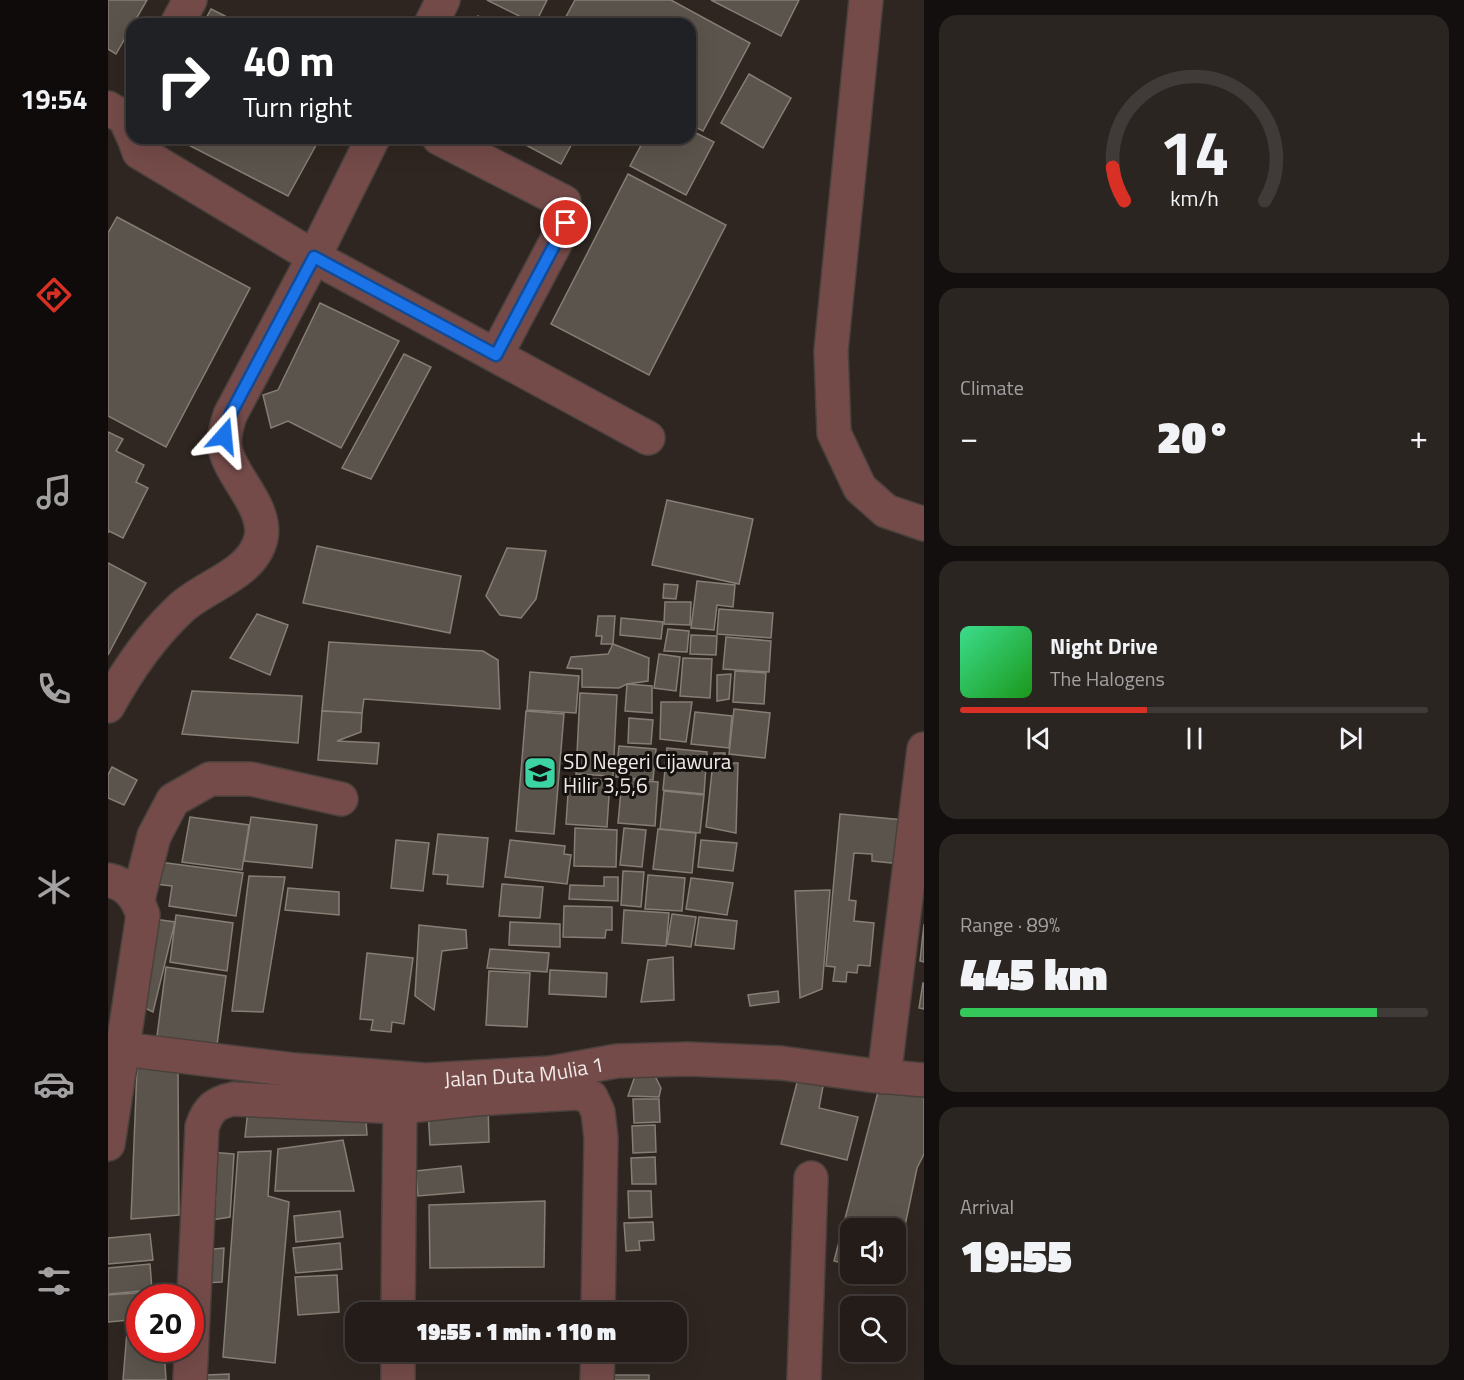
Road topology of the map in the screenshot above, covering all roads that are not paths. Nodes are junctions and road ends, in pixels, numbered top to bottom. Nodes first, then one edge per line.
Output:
1 (190, 0) edge
2 (443, 0) edge
3 (866, 0) edge
4 (180, 18) edge
5 (434, 18) edge
6 (136, 144) edge
7 (370, 144) edge
8 (451, 144) edge
9 (314, 257) junction
10 (496, 355) junction
11 (648, 438) dead end
12 (924, 524) edge
13 (108, 706) edge
14 (924, 749) edge
15 (341, 799) dead end
16 (108, 880) edge
17 (138, 899) junction
18 (122, 1050) junction
19 (884, 1077) junction
20 (924, 1080) edge
21 (400, 1107) junction
22 (108, 1144) edge
23 (811, 1178) dead end
24 (398, 1302) edge
25 (598, 1302) edge
26 (398, 1362) edge
27 (598, 1362) edge
28 (190, 1379) edge
29 (398, 1380) edge
30 (597, 1380) edge
31 (804, 1380) edge

1 - 4 street
2 - 5 street
3 - 12 street
6 - 9 street
7 - 9 street
8 - 10 street
9 - 10 street
9 - 13 street
10 - 11 street
14 - 19 street
15 - 17 street
16 - 17 street
17 - 18 street
18 - 19 street, Jalan Duta Mulia 1
18 - 22 street
19 - 20 street, Jalan Duta Mulia 1
21 - 24 street
21 - 25 street
21 - 28 street
23 - 31 street
26 - 29 street
27 - 30 street

